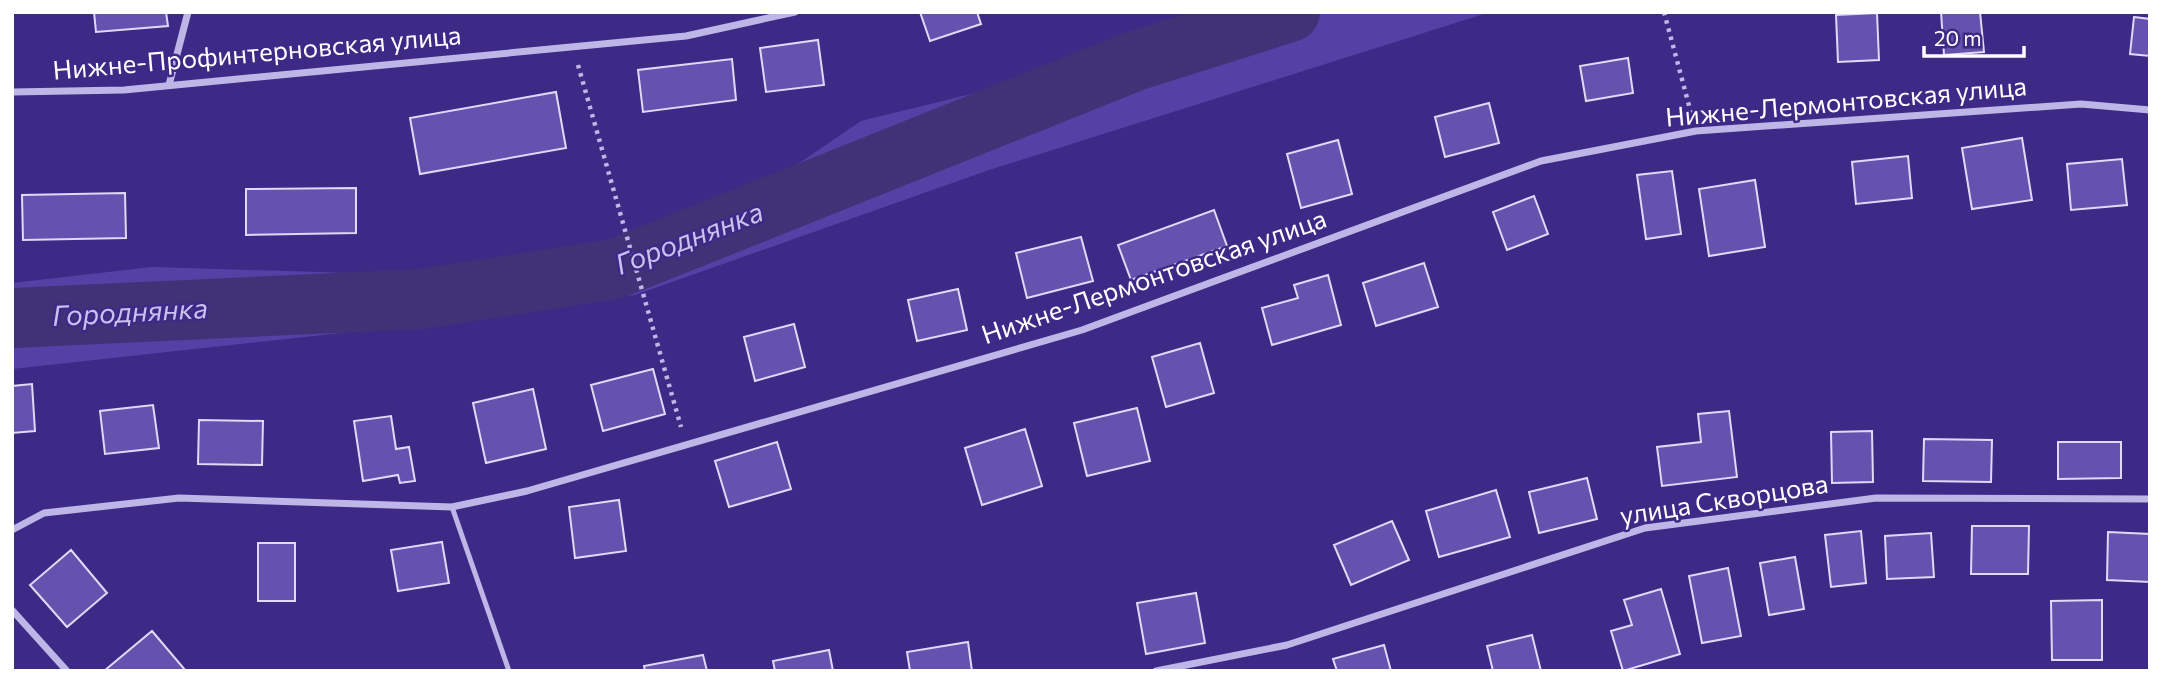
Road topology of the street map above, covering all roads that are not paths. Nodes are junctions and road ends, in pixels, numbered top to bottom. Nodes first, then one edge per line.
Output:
1 (188, 12) edge
2 (795, 12) edge
3 (169, 85) junction
4 (12, 92) edge
5 (2150, 110) edge
6 (2150, 499) edge
7 (452, 507) junction
8 (12, 530) edge
9 (12, 610) edge
10 (67, 671) edge
11 (509, 671) edge
12 (1156, 671) edge

1 - 3 street
2 - 3 street, Нижне-Профинтерновская улица
3 - 4 street, Нижне-Профинтерновская улица
5 - 7 street, Нижне-Лермонтовская улица
6 - 12 street, улица Скворцова
7 - 8 street, Нижне-Лермонтовская улица
7 - 11 lane
9 - 10 street

